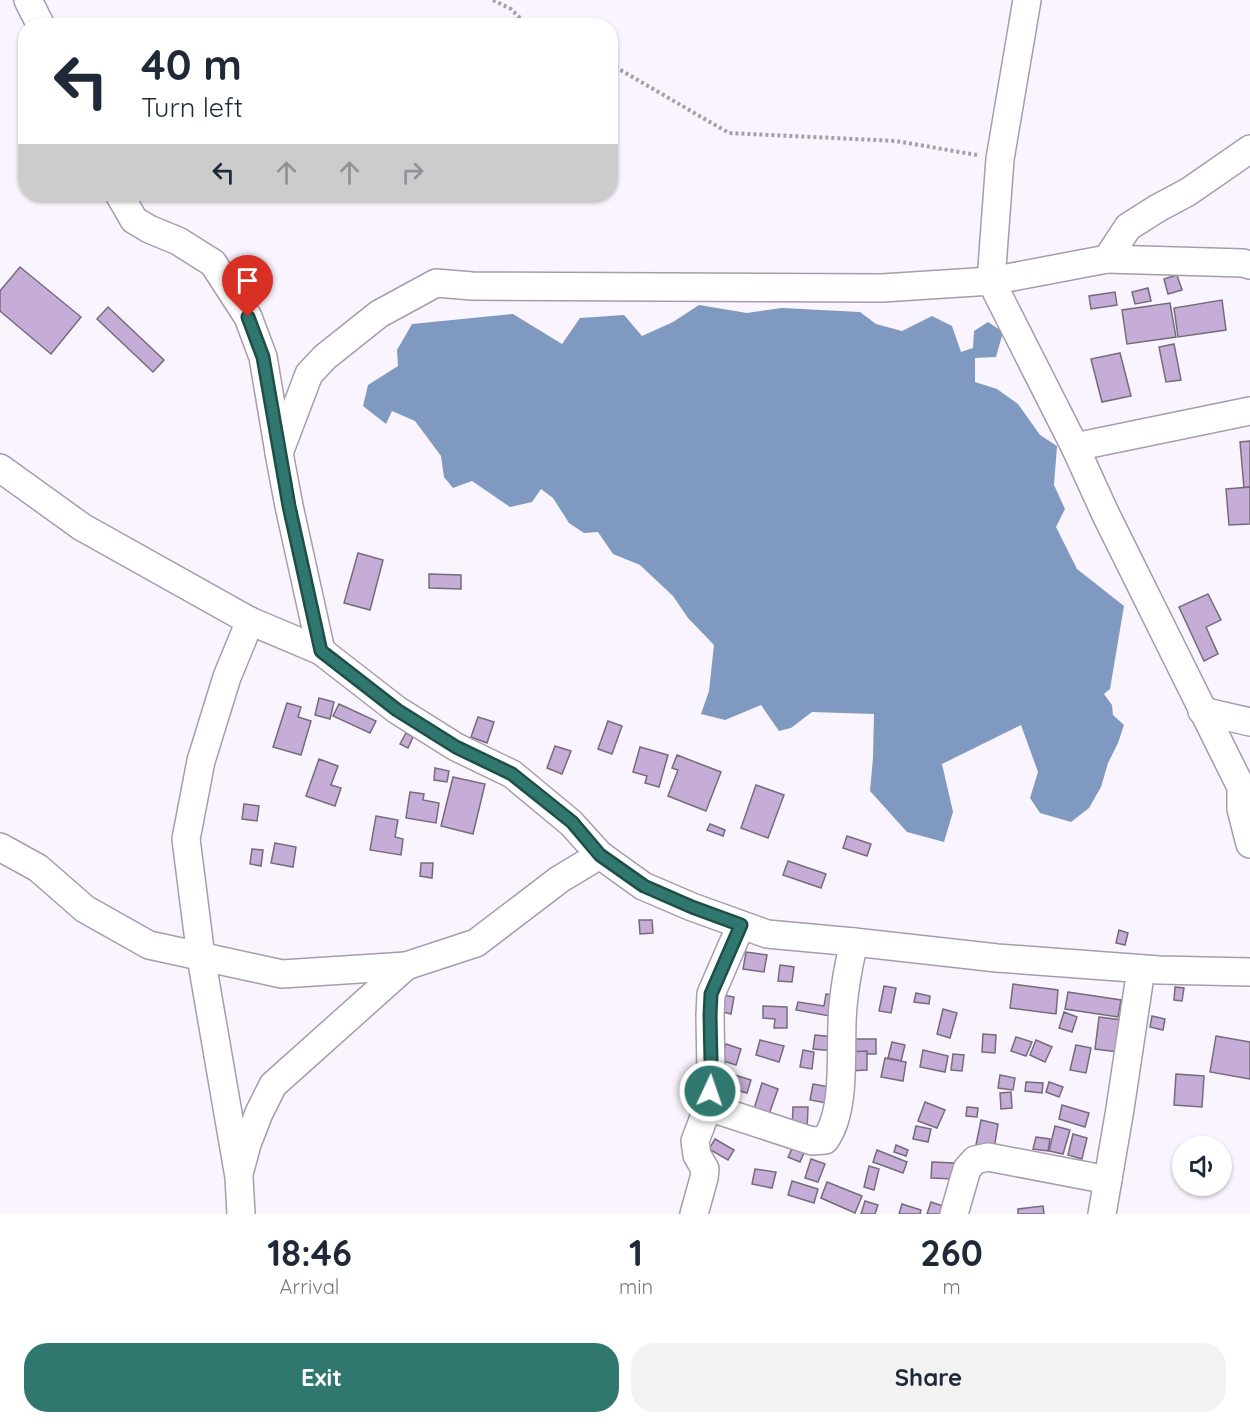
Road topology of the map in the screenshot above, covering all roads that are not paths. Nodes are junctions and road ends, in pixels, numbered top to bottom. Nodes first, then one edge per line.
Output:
1 (28, 0) edge
2 (1027, 0) edge
3 (37, 18) edge
4 (1250, 149) edge
5 (123, 201) edge
6 (1107, 259) junction
7 (1250, 265) edge
8 (991, 281) junction
9 (1250, 411) edge
10 (1075, 447) junction
11 (279, 453) junction
12 (0, 468) edge
13 (250, 621) junction
14 (321, 651) junction
15 (1202, 711) junction
16 (1250, 722) edge
17 (1245, 785) edge
18 (1250, 844) edge
19 (0, 847) edge
20 (600, 855) junction
21 (741, 925) junction
22 (854, 942) junction
23 (201, 957) junction
24 (406, 966) junction
25 (1141, 969) junction
26 (1250, 972) edge
27 (708, 1107) junction
28 (239, 1177) junction
29 (1108, 1180) junction
30 (241, 1214) edge
31 (694, 1214) edge
32 (954, 1214) edge
33 (1102, 1214) edge

1 - 3 street
2 - 8 street
4 - 6 street
5 - 11 street
6 - 7 street
6 - 8 street
8 - 10 street
8 - 11 street
9 - 10 street
10 - 15 street
11 - 14 street
12 - 13 street
13 - 14 street
13 - 23 street
14 - 20 street
15 - 16 street
15 - 17 street
17 - 18 street
19 - 23 street
20 - 21 street
20 - 24 street
21 - 22 street
21 - 27 street
22 - 25 street
22 - 27 street
23 - 24 street
23 - 28 street
24 - 28 street
25 - 26 street
25 - 29 street
27 - 31 street
28 - 30 street
29 - 32 street
29 - 33 street

